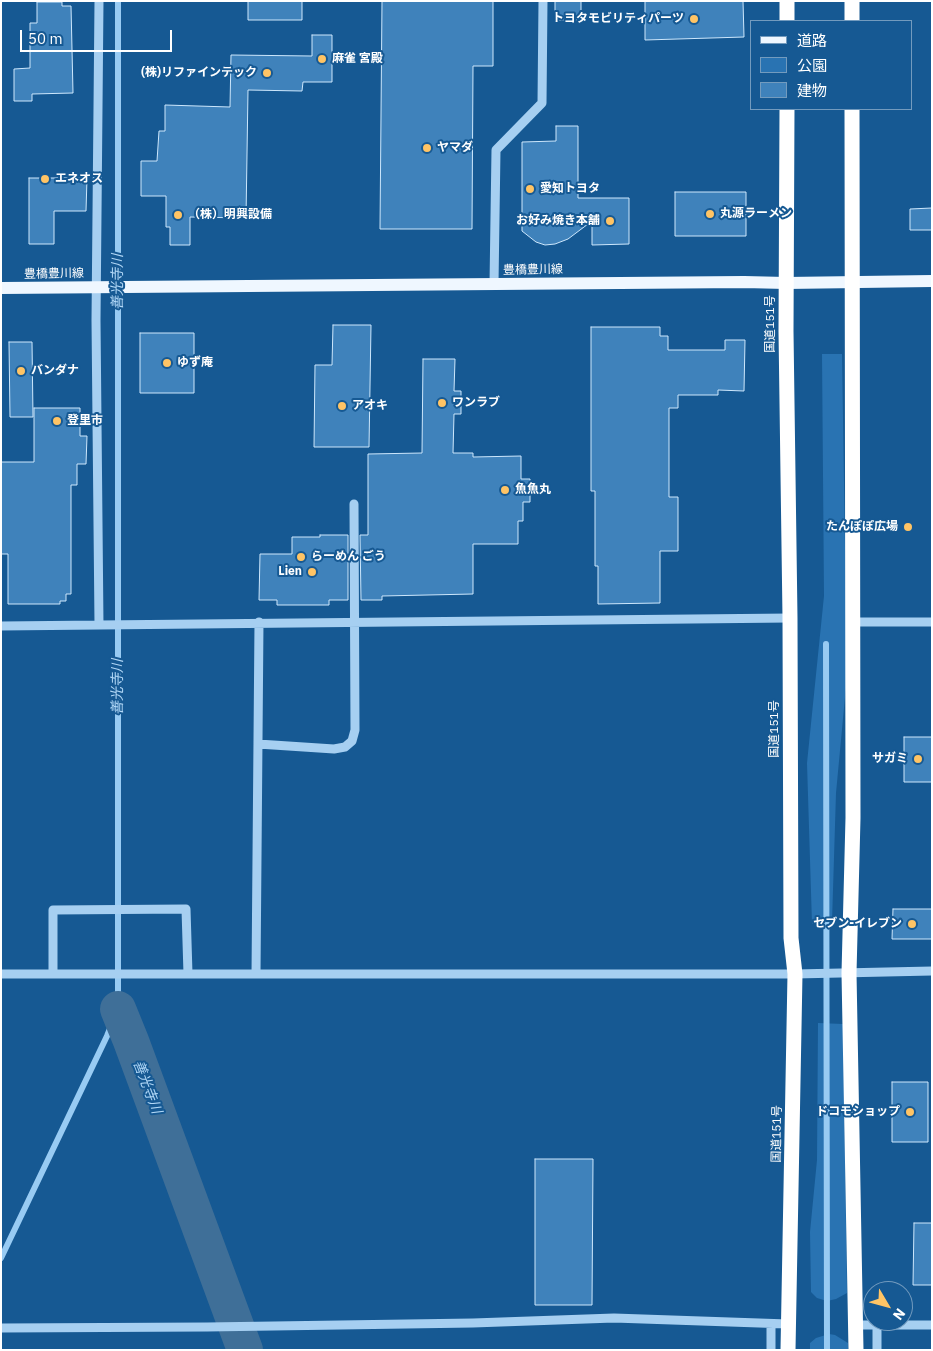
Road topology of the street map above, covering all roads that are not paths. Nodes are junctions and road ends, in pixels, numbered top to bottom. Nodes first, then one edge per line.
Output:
1 (98, 1) edge
2 (543, 1) edge
3 (787, 1) edge
4 (852, 1) edge
5 (787, 20) edge
6 (852, 20) edge
7 (787, 110) edge
8 (852, 110) edge
9 (932, 281) edge
10 (852, 282) junction
11 (786, 283) junction
12 (494, 284) junction
13 (102, 287) junction
14 (1, 288) edge
15 (354, 504) dead end
16 (790, 618) junction
17 (354, 621) junction
18 (259, 622) junction
19 (852, 622) junction
20 (932, 622) edge
21 (99, 625) junction
22 (1, 626) edge
23 (258, 744) junction
24 (932, 971) edge
25 (849, 973) junction
26 (1, 974) edge
27 (53, 974) junction
28 (188, 974) junction
29 (256, 974) junction
30 (795, 974) junction
31 (771, 1324) junction
32 (788, 1324) junction
33 (856, 1325) junction
34 (863, 1325) edge
35 (913, 1325) edge
36 (932, 1325) edge
37 (1, 1328) edge
38 (877, 1331) edge
39 (771, 1350) edge
40 (788, 1350) edge
41 (856, 1350) edge
42 (877, 1350) edge

1 - 13 street
2 - 12 street
3 - 5 highway
4 - 6 highway
7 - 11 highway, 国道151号
8 - 10 highway
9 - 10 main road, 豊橋豊川線
10 - 11 main road, 豊橋豊川線
10 - 19 highway
11 - 12 main road, 豊橋豊川線
11 - 16 highway, 国道151号
12 - 13 main road, 豊橋豊川線
13 - 14 main road, 豊橋豊川線
13 - 21 street
15 - 17 street
16 - 17 street
16 - 30 highway, 国道151号
17 - 18 street
17 - 23 street
18 - 21 street
18 - 23 street
19 - 20 street
19 - 25 highway
21 - 22 street
23 - 29 street
24 - 25 street
25 - 30 street
25 - 33 highway
26 - 27 street
27 - 28 street
27 - 28 street
28 - 29 street
29 - 30 street
30 - 32 highway, 国道151号
31 - 32 street
31 - 37 street
31 - 39 street
32 - 40 highway, 国道151号
33 - 34 street
33 - 41 highway
35 - 36 street
38 - 42 street

